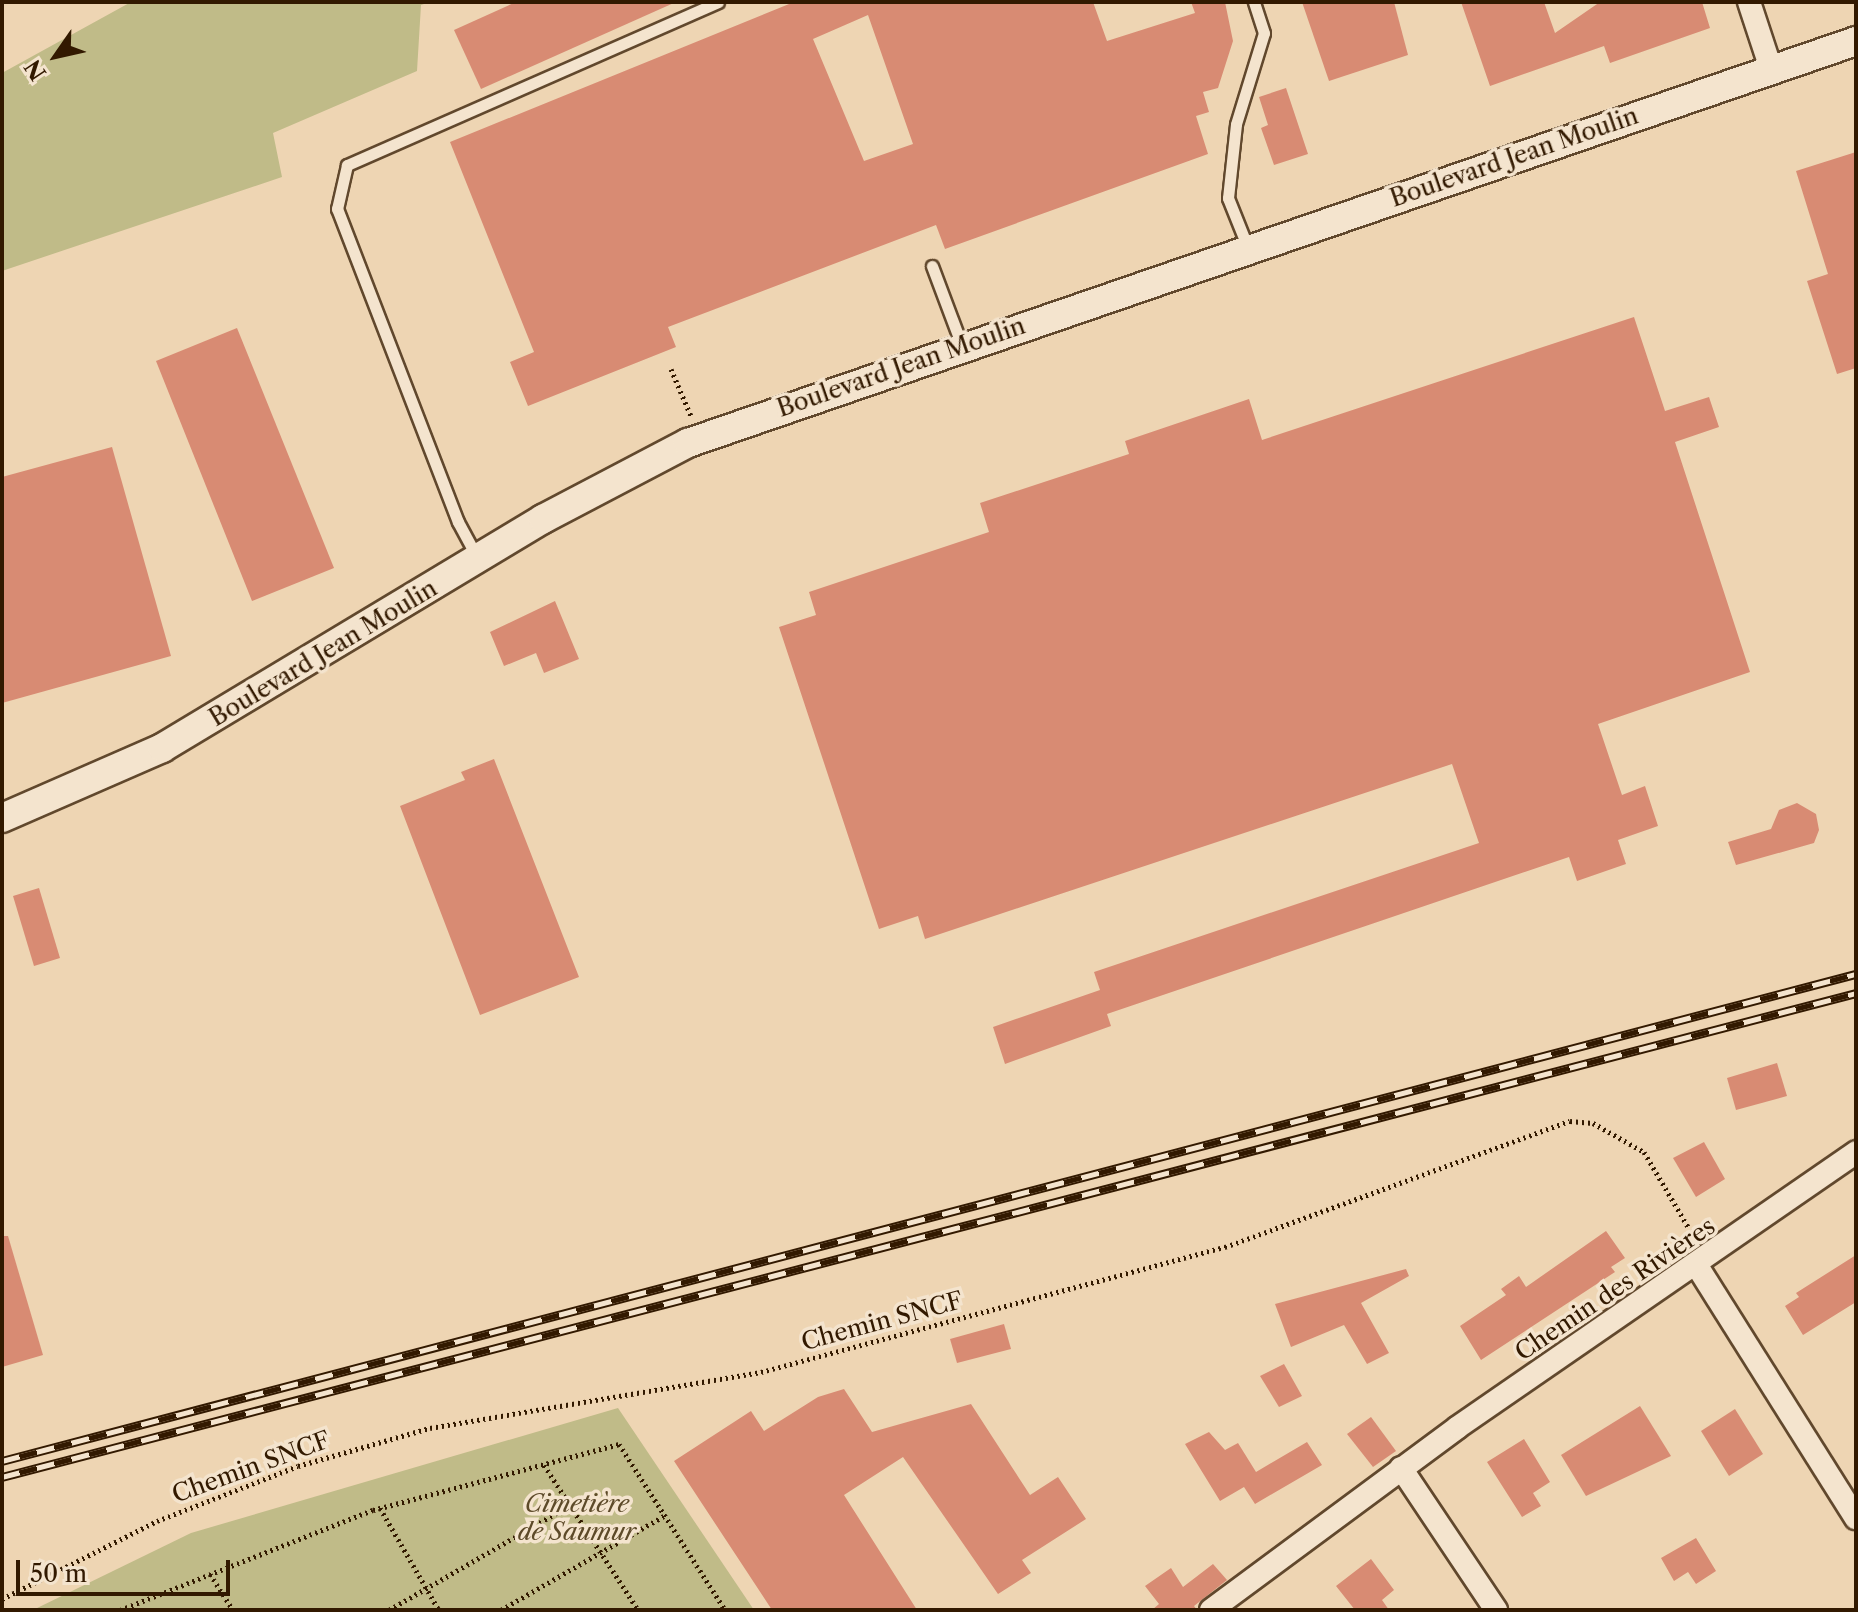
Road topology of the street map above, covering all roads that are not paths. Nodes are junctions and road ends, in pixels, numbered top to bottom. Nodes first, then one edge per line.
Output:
1 (718, 2) edge
2 (1254, 2) edge
3 (1749, 2) edge
4 (1856, 41) edge
5 (1771, 69) junction
6 (1248, 248) junction
7 (932, 266) dead end
8 (962, 346) junction
9 (478, 559) junction
10 (2, 818) edge
11 (1856, 1152) edge
12 (1697, 1266) junction
13 (1401, 1468) junction
14 (1856, 1518) edge
15 (1211, 1610) edge
16 (1496, 1610) edge

1 - 9 lane
2 - 6 lane
3 - 5 street
4 - 5 street, Boulevard Jean Moulin
5 - 6 street, Boulevard Jean Moulin
6 - 8 street, Boulevard Jean Moulin
7 - 8 lane
8 - 9 street, Boulevard Jean Moulin
9 - 10 street, Boulevard Jean Moulin
11 - 12 street, Chemin des Rivières
12 - 13 street, Chemin des Rivières
12 - 14 street
13 - 15 street, Chemin des Rivières
13 - 16 street

